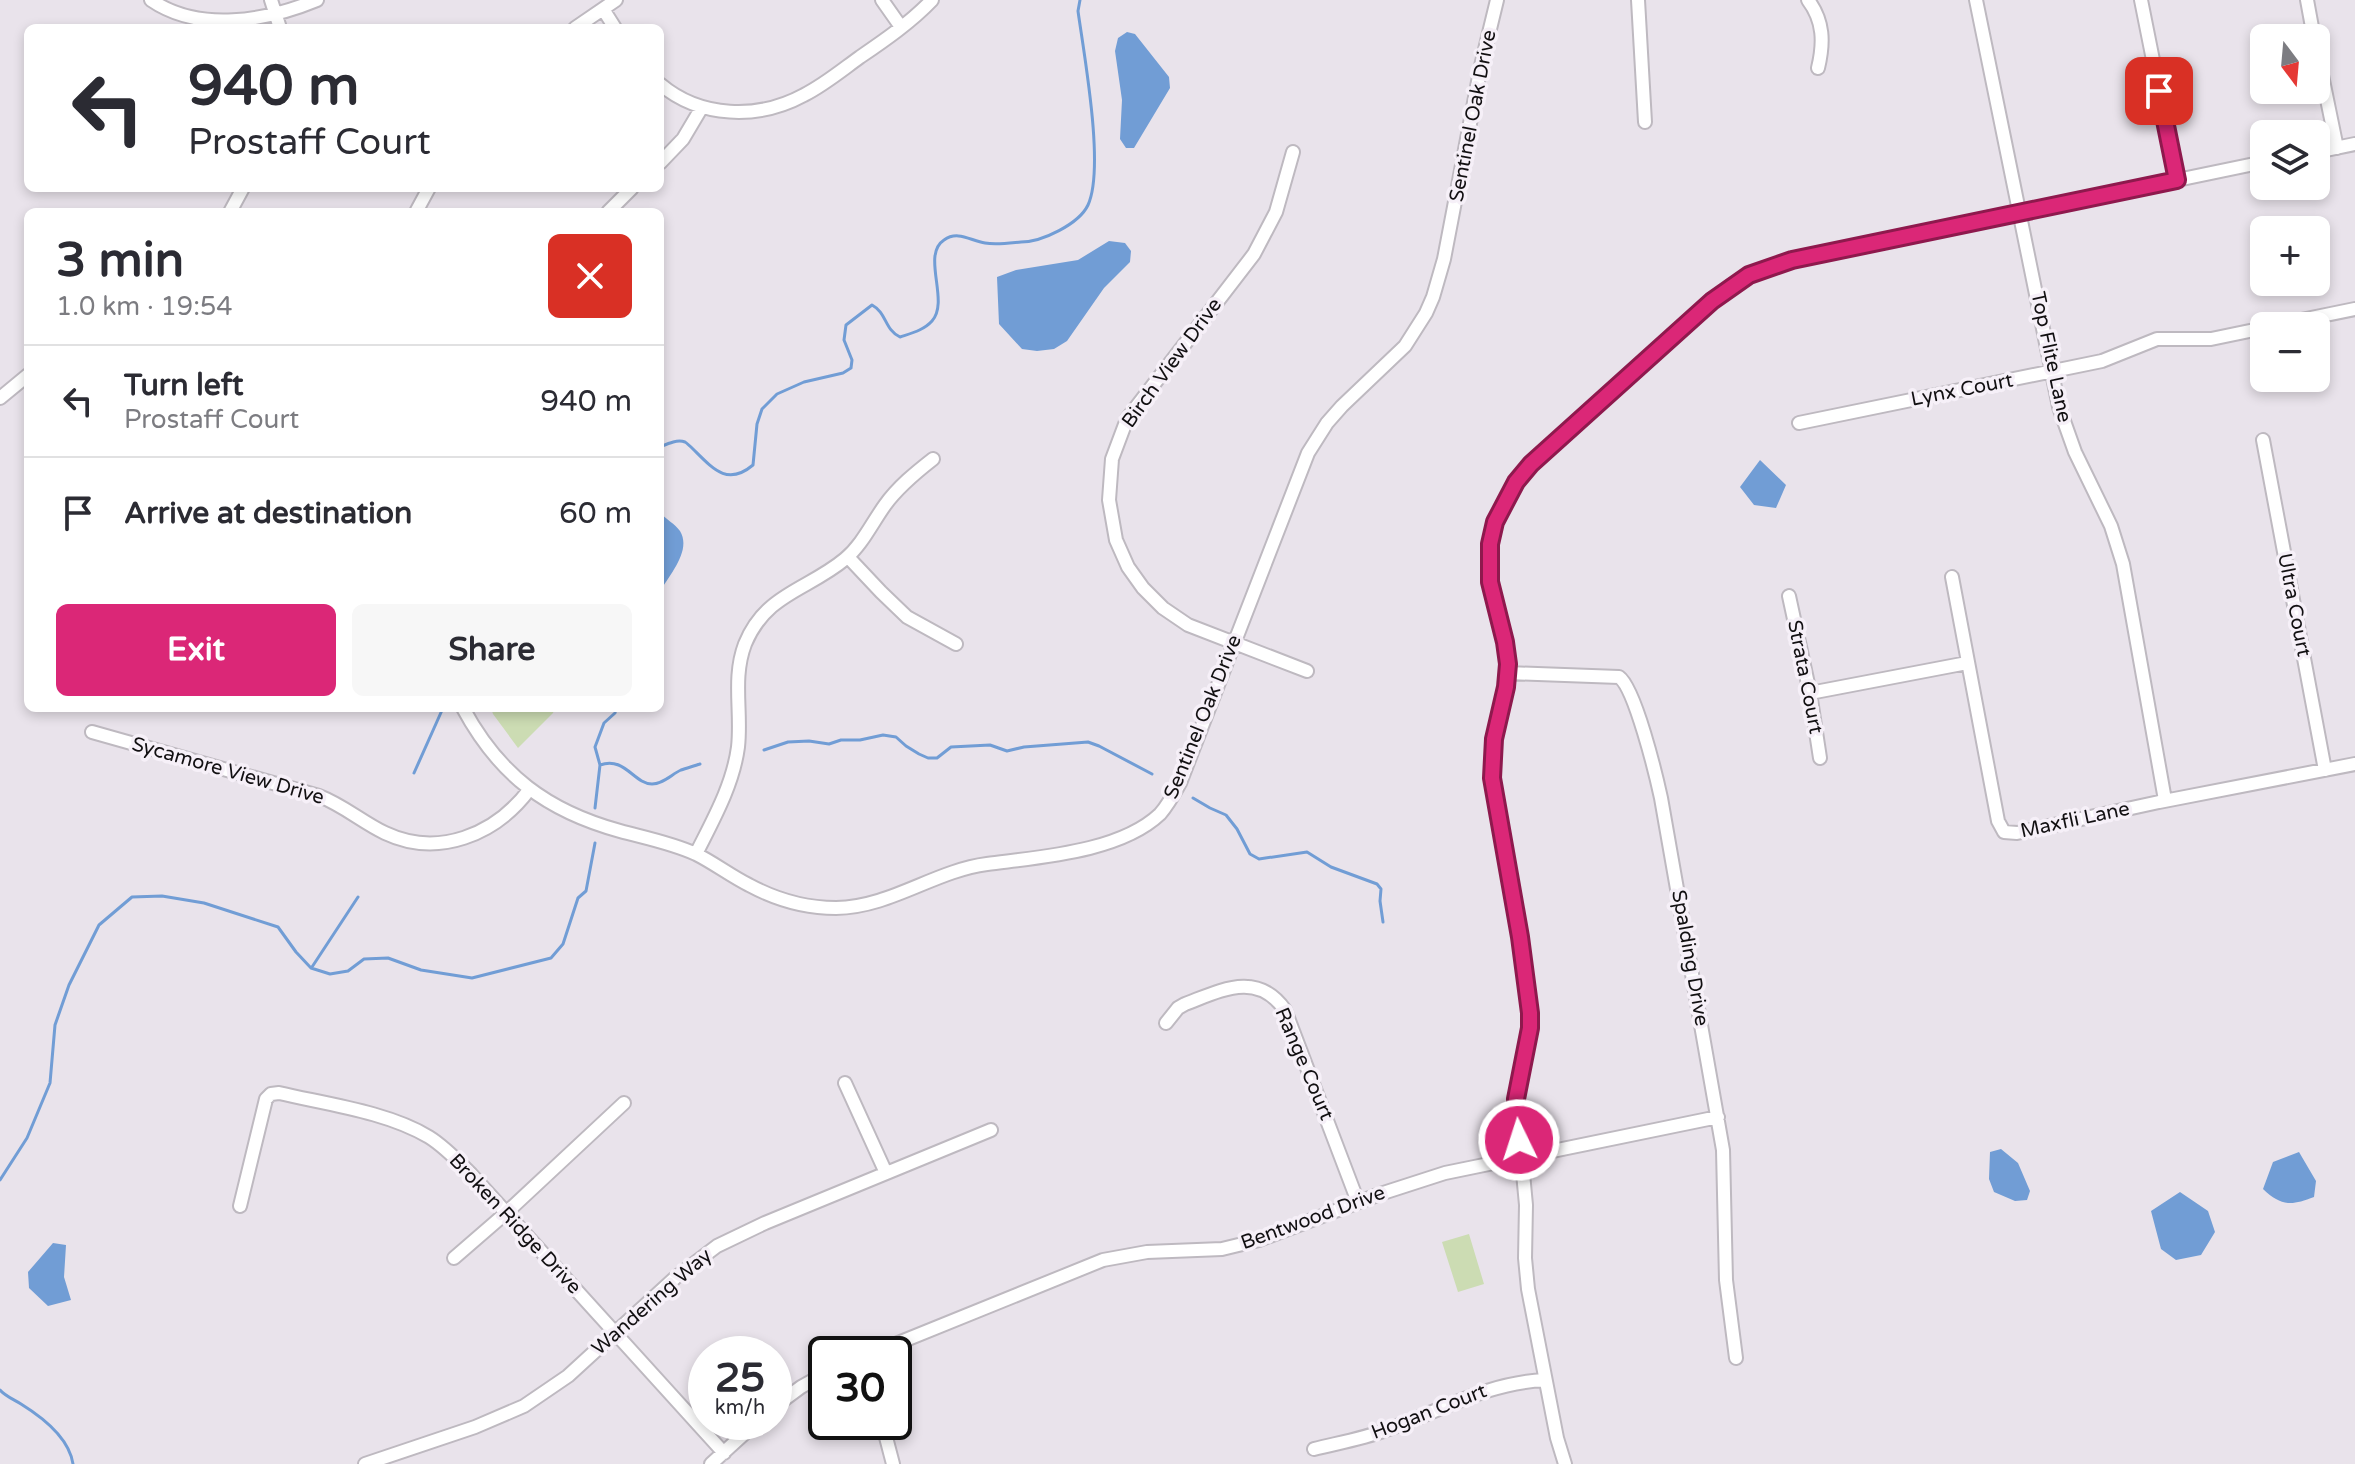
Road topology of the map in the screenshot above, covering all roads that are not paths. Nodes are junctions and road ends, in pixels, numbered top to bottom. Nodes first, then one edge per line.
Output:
1 (151, 0) edge
2 (271, 0) edge
3 (317, 0) edge
4 (616, 0) edge
5 (882, 0) edge
6 (932, 0) edge
7 (1497, 0) edge
8 (1638, 0) edge
9 (1808, 0) edge
10 (1976, 0) edge
11 (2141, 0) edge
12 (2307, 0) edge
13 (603, 9) junction
14 (276, 13) junction
15 (279, 24) edge
16 (581, 24) edge
17 (612, 24) edge
18 (2311, 24) edge
19 (901, 27) junction
20 (1818, 68) dead end
21 (664, 87) edge
22 (2328, 104) edge
23 (702, 107) junction
24 (1645, 122) dead end
25 (2355, 144) edge
26 (2337, 148) junction
27 (2330, 149) edge
28 (1293, 152) dead end
29 (664, 159) edge
30 (2250, 165) edge
31 (2177, 180) junction
32 (628, 192) edge
33 (612, 208) edge
34 (2019, 212) junction
35 (2355, 309) edge
36 (2330, 314) edge
37 (2250, 331) edge
38 (2052, 372) junction
39 (24, 378) edge
40 (13, 386) junction
41 (0, 390) edge
42 (0, 398) edge
43 (1799, 423) dead end
44 (2263, 440) dead end
45 (933, 459) dead end
46 (848, 557) junction
47 (1952, 577) dead end
48 (1789, 596) dead end
49 (1234, 643) junction
50 (956, 644) dead end
51 (1967, 663) junction
52 (1307, 671) dead end
53 (1508, 673) junction
54 (1810, 693) junction
55 (465, 712) edge
56 (92, 732) dead end
57 (1820, 758) dead end
58 (2355, 764) edge
59 (2325, 770) junction
60 (529, 790) junction
61 (2165, 800) junction
62 (696, 854) junction
63 (1166, 1023) dead end
64 (845, 1083) dead end
65 (624, 1103) dead end
66 (1718, 1117) junction
67 (991, 1130) dead end
68 (1522, 1157) junction
69 (886, 1173) junction
70 (1358, 1202) junction
71 (240, 1206) dead end
72 (506, 1213) junction
73 (454, 1258) dead end
74 (615, 1333) junction
75 (912, 1337) edge
76 (1736, 1358) dead end
77 (1545, 1380) junction
78 (738, 1440) edge
79 (887, 1440) edge
80 (1314, 1449) dead end
81 (724, 1453) junction
82 (365, 1464) edge
83 (711, 1464) edge
84 (893, 1464) edge
85 (1563, 1464) edge

1 - 14 street
2 - 14 street
3 - 14 street
4 - 13 street
5 - 19 street
6 - 19 street
7 - 49 street, Sentinel Oak Drive
8 - 24 street
9 - 20 street
10 - 34 street, Top Flite Lane
11 - 31 street
12 - 18 street
13 - 16 street
13 - 17 street
14 - 15 street
19 - 23 street
21 - 23 street
22 - 26 street
23 - 29 street
25 - 26 street
26 - 27 street
28 - 49 street, Birch View Drive
30 - 31 street
31 - 34 street
32 - 33 street
34 - 38 street, Top Flite Lane
34 - 53 street
35 - 36 street
37 - 38 street, Lynx Court
38 - 43 street, Lynx Court
38 - 61 street, Top Flite Lane
39 - 40 street
40 - 41 street
40 - 42 street
44 - 59 street, Ultra Court
45 - 46 street
46 - 50 street
46 - 62 street
47 - 51 street, Maxfli Lane
48 - 54 street, Strata Court
49 - 52 street, Birch View Drive
49 - 62 street, Sentinel Oak Drive
51 - 54 street
51 - 61 street, Maxfli Lane
53 - 66 street, Spalding Drive
53 - 68 street
54 - 57 street, Strata Court
55 - 60 street, Sentinel Oak Drive
56 - 60 street, Sycamore View Drive
58 - 59 street, Maxfli Lane
59 - 61 street, Maxfli Lane
60 - 62 street, Sentinel Oak Drive
63 - 70 street, Range Court
64 - 69 street
65 - 72 street
66 - 68 street, Bentwood Drive
66 - 76 street, Spalding Drive
67 - 69 street, Wandering Way
68 - 70 street, Bentwood Drive
68 - 77 street
69 - 74 street, Wandering Way
70 - 75 street, Bentwood Drive
71 - 72 street, Broken Ridge Drive
72 - 73 street
72 - 74 street, Broken Ridge Drive
74 - 81 street, Broken Ridge Drive
74 - 82 street, Wandering Way
77 - 80 street, Hogan Court
77 - 85 street
78 - 81 street
79 - 84 street
81 - 83 street

